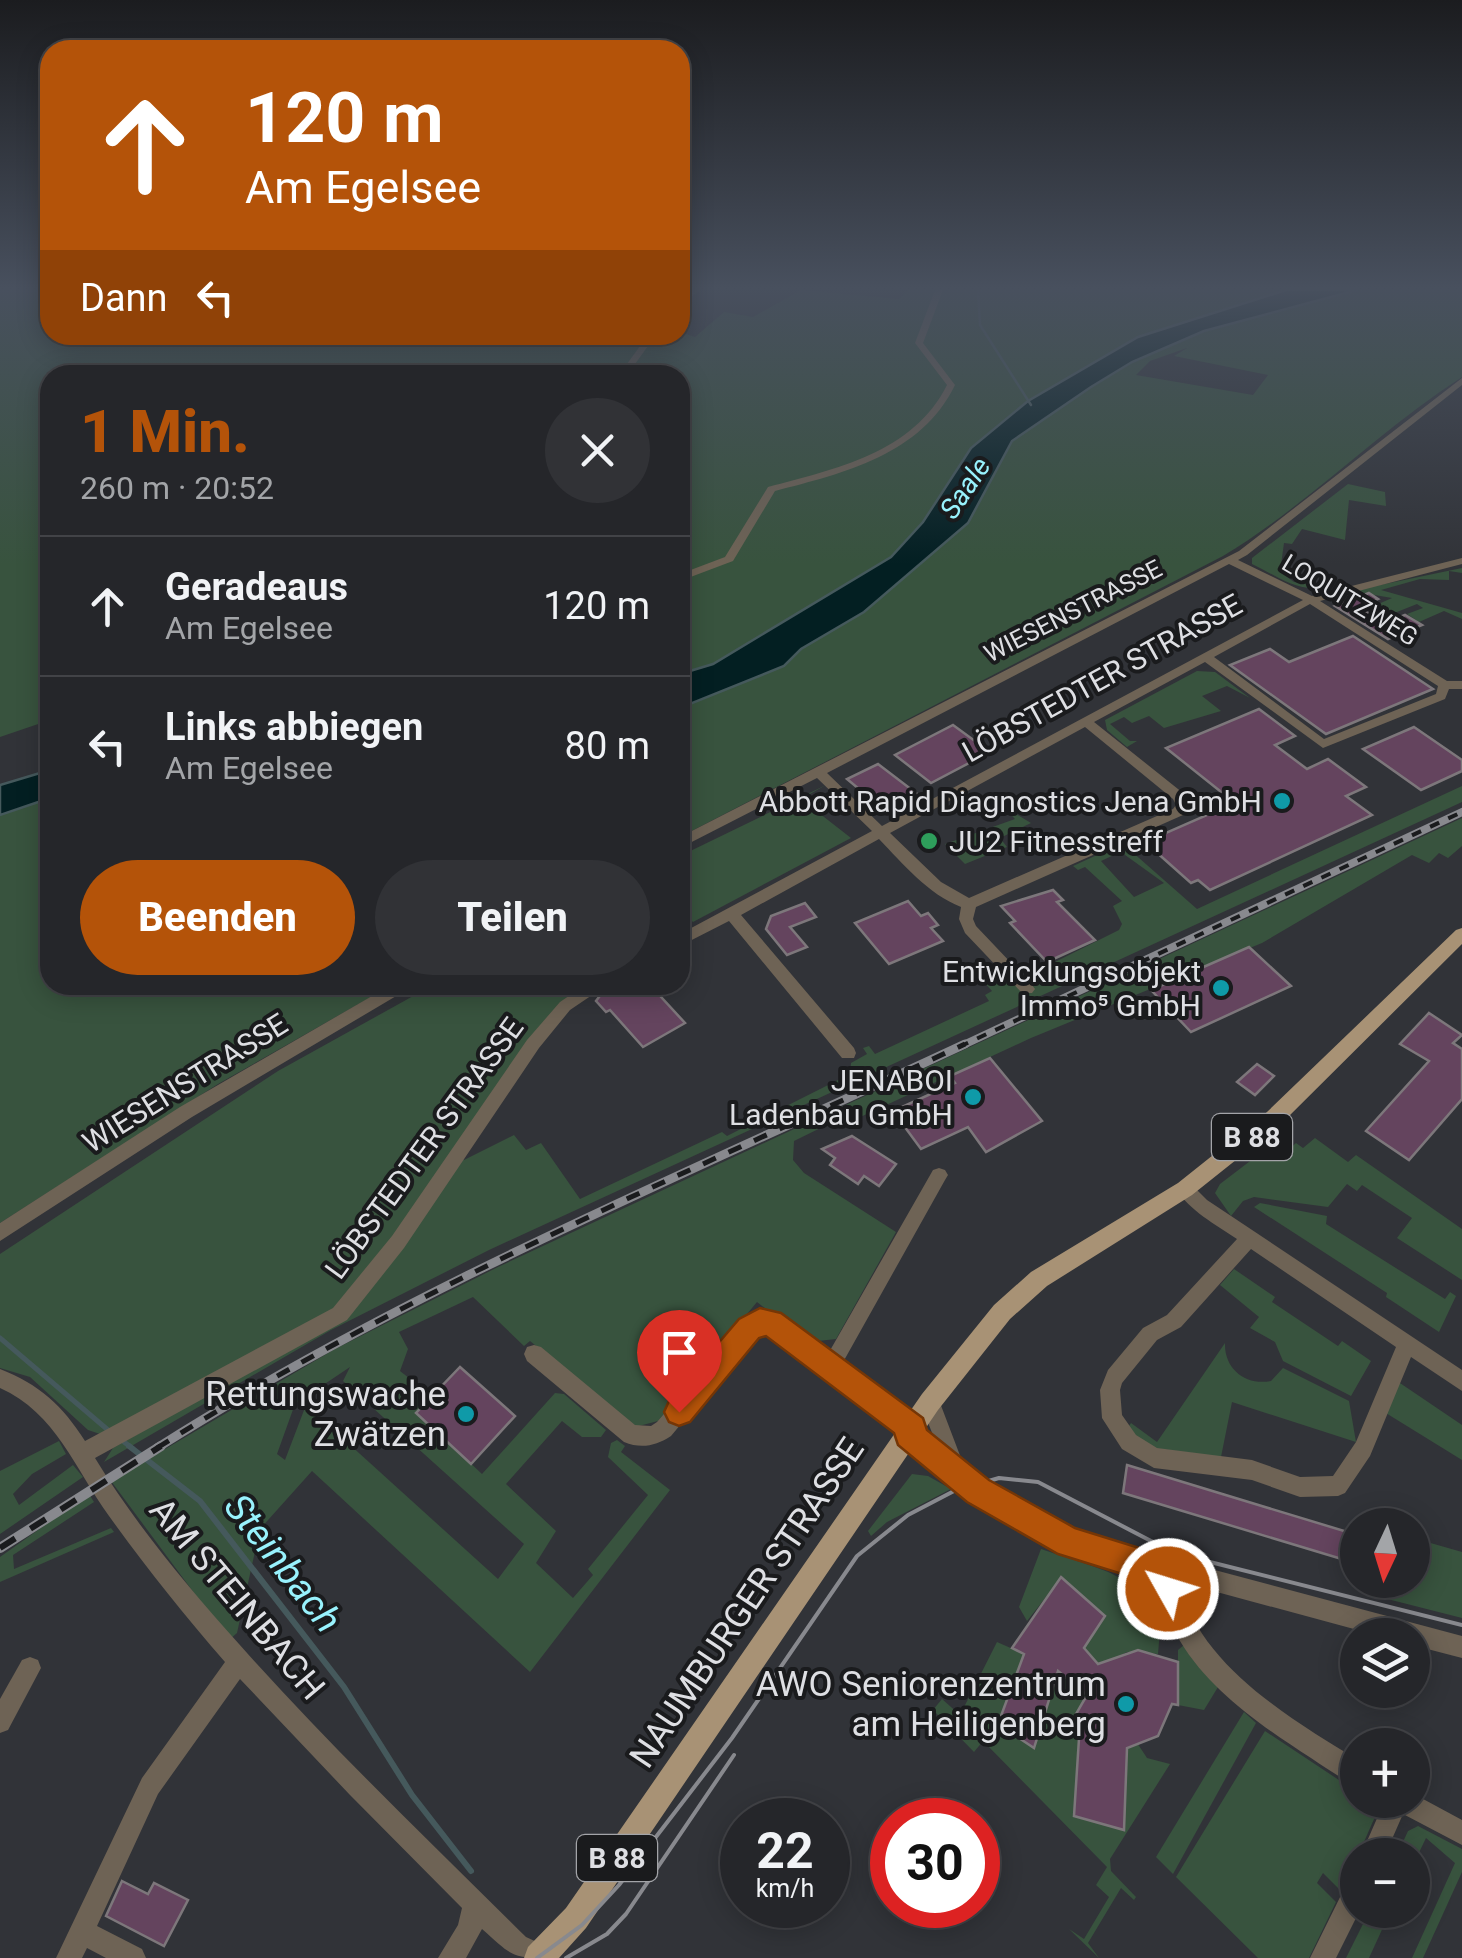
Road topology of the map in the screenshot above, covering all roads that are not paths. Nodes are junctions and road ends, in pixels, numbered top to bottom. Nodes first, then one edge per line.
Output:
1 (948, 381) edge
2 (1462, 381) edge
3 (1447, 392) junction
4 (1462, 395) edge
5 (1229, 560) junction
6 (1462, 561) edge
7 (690, 574) edge
8 (1310, 600) junction
9 (1205, 656) junction
10 (1444, 685) junction
11 (1462, 685) edge
12 (1088, 724) junction
13 (819, 773) junction
14 (882, 831) junction
15 (690, 838) edge
16 (969, 904) junction
17 (730, 913) junction
18 (1462, 934) edge
19 (690, 935) edge
20 (1027, 989) dead end
21 (386, 995) edge
22 (581, 995) edge
23 (848, 1052) dead end
24 (940, 1175) dead end
25 (1185, 1189) junction
26 (0, 1233) edge
27 (1250, 1238) junction
28 (1406, 1343) junction
29 (534, 1354) dead end
30 (831, 1366) junction
31 (0, 1378) edge
32 (1462, 1381) edge
33 (930, 1402) junction
34 (910, 1431) junction
35 (95, 1447) junction
36 (962, 1478) junction
37 (1167, 1571) junction
38 (1462, 1647) edge
39 (237, 1664) junction
40 (30, 1668) dead end
41 (0, 1722) edge
42 (1340, 1762) edge
43 (1430, 1816) edge
44 (1462, 1833) edge
45 (476, 1904) junction
46 (1340, 1924) edge
47 (72, 1950) edge
48 (133, 1958) edge
49 (450, 1958) edge
50 (541, 1958) edge
51 (1323, 1958) edge

1 - 7 street
2 - 3 street, WIESENSTRASSE
3 - 4 street
3 - 5 street, WIESENSTRASSE
5 - 8 street, LOQUITZWEG
5 - 13 street, WIESENSTRASSE
6 - 8 street, LÖBSTEDTER STRASSE
8 - 9 street, LÖBSTEDTER STRASSE
8 - 10 street, LOQUITZWEG
9 - 10 street
9 - 12 street, LÖBSTEDTER STRASSE
10 - 11 street
12 - 14 street, LÖBSTEDTER STRASSE
12 - 16 street
13 - 14 street
13 - 15 street, WIESENSTRASSE
14 - 16 street
14 - 17 street, LÖBSTEDTER STRASSE
16 - 20 street
17 - 19 street, LÖBSTEDTER STRASSE
17 - 23 street
18 - 25 main road, B 88
21 - 26 street, WIESENSTRASSE
22 - 35 street, LÖBSTEDTER STRASSE
24 - 30 street
25 - 27 street
25 - 33 main road, B 88
27 - 28 street
27 - 28 street
28 - 32 street
29 - 30 street
30 - 34 street
31 - 35 street, AM STEINBACH
33 - 34 main road, B 88
33 - 36 street
34 - 36 street, NAUMBURGER STRASSE
34 - 50 main road, NAUMBURGER STRASSE / B 88
35 - 39 street, AM STEINBACH
36 - 37 street, NAUMBURGER STRASSE
37 - 38 street, NAUMBURGER STRASSE
37 - 42 street
39 - 45 street, AM STEINBACH
39 - 47 street
40 - 41 street
43 - 44 street
45 - 49 street
45 - 50 street, AM STEINBACH
46 - 51 street
47 - 48 street

